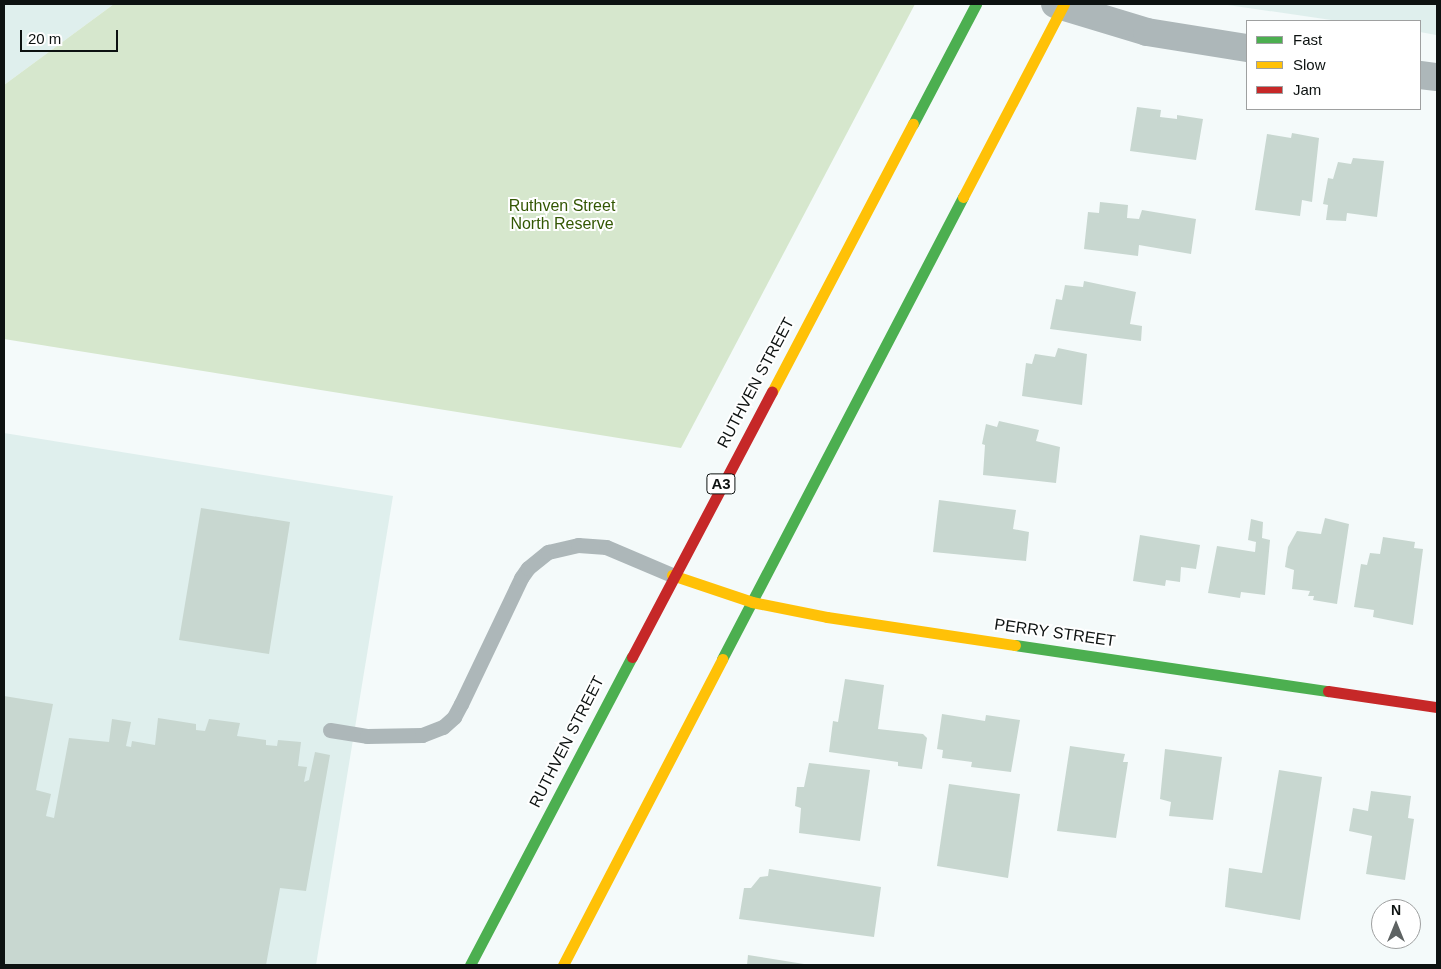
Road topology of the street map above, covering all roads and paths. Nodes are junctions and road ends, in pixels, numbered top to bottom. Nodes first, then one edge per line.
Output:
1 (976, 4) edge
2 (1061, 5) edge
3 (1246, 48) edge
4 (1421, 75) edge
5 (1437, 77) edge
6 (672, 575) junction
7 (752, 602) junction
8 (1437, 707) edge
9 (330, 730) dead end
10 (470, 965) edge
11 (562, 965) edge

1 - 6 main road, RUTHVEN STREET / A3
2 - 3 street
2 - 7 main road
4 - 5 street
6 - 7 main road, PERRY STREET
6 - 9 lane
6 - 10 main road, RUTHVEN STREET / A3
7 - 8 main road, PERRY STREET
7 - 11 main road

